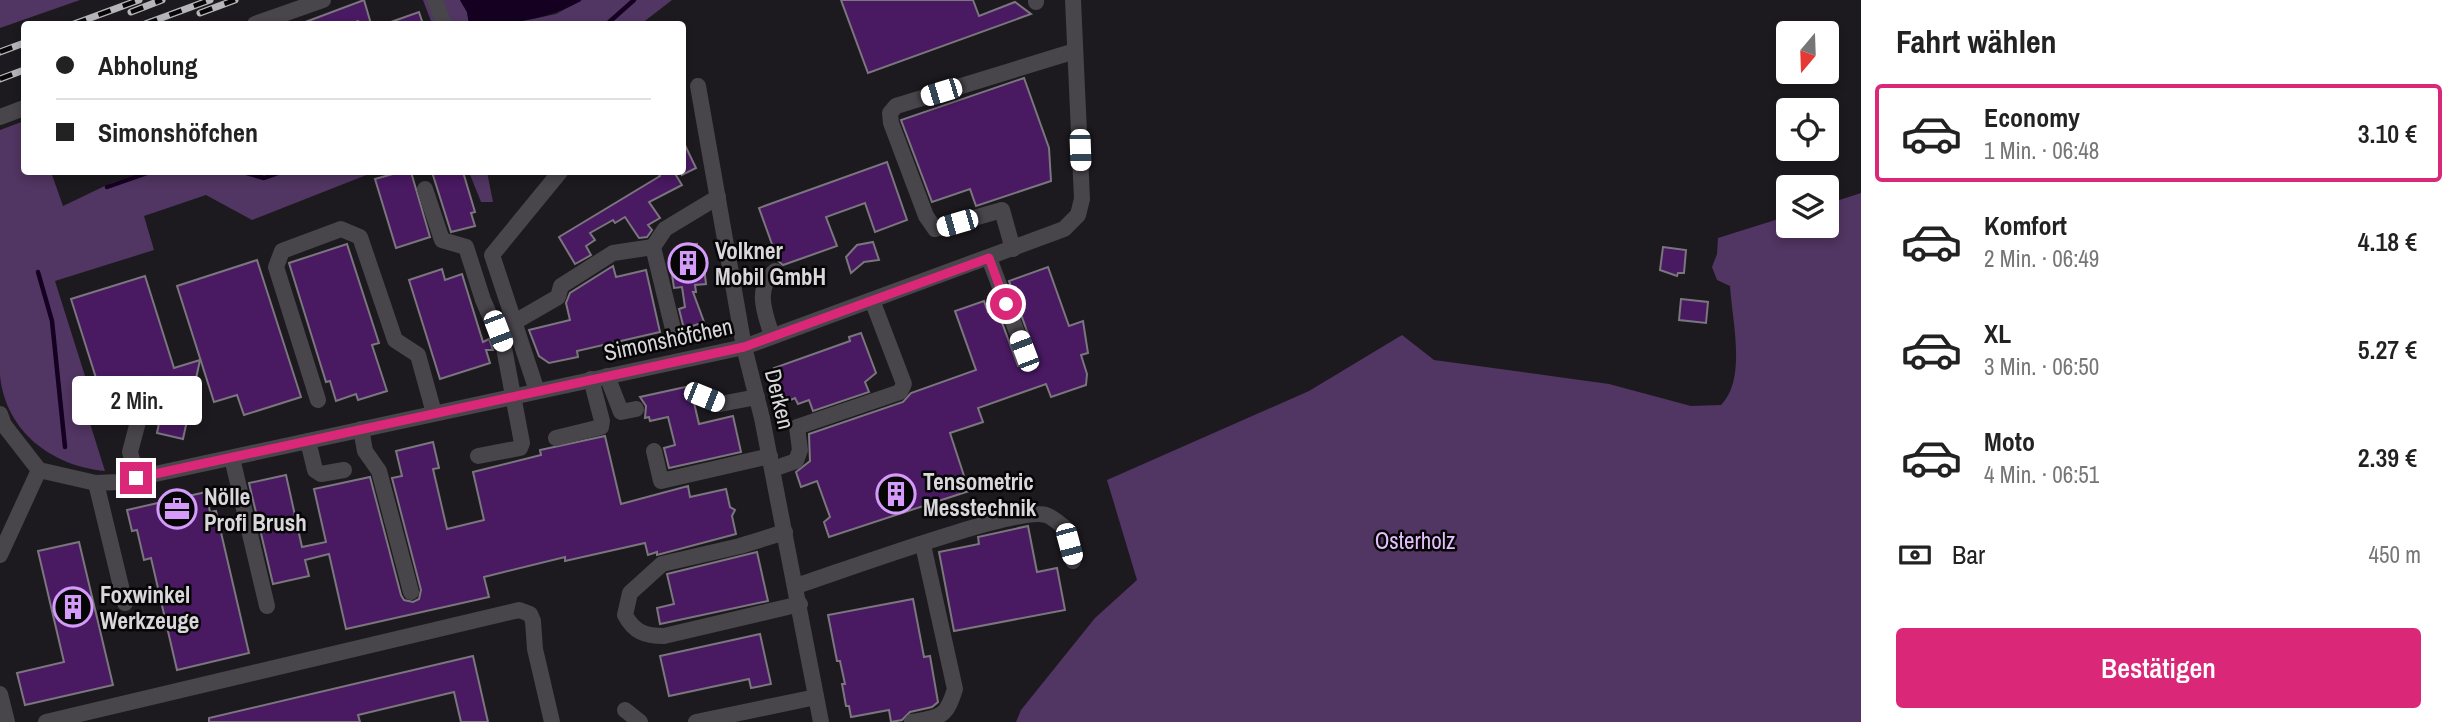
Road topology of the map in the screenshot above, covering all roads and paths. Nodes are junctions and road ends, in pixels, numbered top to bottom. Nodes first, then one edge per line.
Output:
1 (323, 0) edge
2 (435, 0) edge
3 (1073, 0) edge
4 (264, 21) edge
5 (443, 21) edge
6 (1076, 51) junction
7 (698, 86) dead end
8 (21, 109) edge
9 (0, 117) edge
10 (558, 175) edge
11 (425, 188) dead end
12 (718, 197) junction
13 (653, 247) junction
14 (1013, 249) junction
15 (989, 258) junction
16 (775, 271) dead end
17 (872, 300) junction
18 (513, 323) junction
19 (674, 333) dead end
20 (772, 336) junction
21 (744, 347) junction
22 (1024, 351) dead end
23 (599, 378) junction
24 (537, 391) junction
25 (511, 397) junction
26 (704, 397) dead end
27 (757, 397) junction
28 (135, 399) dead end
29 (318, 400) dead end
30 (636, 409) dead end
31 (434, 413) junction
32 (0, 414) edge
33 (360, 429) junction
34 (556, 438) dead end
35 (308, 441) junction
36 (654, 451) dead end
37 (478, 456) dead end
38 (232, 458) junction
39 (772, 463) junction
40 (39, 470) junction
41 (344, 470) dead end
42 (136, 478) junction
43 (96, 483) junction
44 (785, 532) junction
45 (923, 545) junction
46 (0, 555) edge
47 (1073, 561) dead end
48 (796, 586) junction
49 (411, 592) dead end
50 (125, 603) dead end
51 (800, 604) junction
52 (267, 606) dead end
53 (0, 694) edge
54 (816, 697) junction
55 (625, 710) dead end
56 (7, 722) edge
57 (46, 722) edge
58 (552, 722) edge
59 (640, 722) edge
60 (696, 722) edge
61 (821, 722) edge
62 (912, 722) edge

1 - 4 street
2 - 5 street
3 - 6 street, Simonshöfchen
6 - 14 street, Simonshöfchen
6 - 14 street
7 - 12 street, Derken
8 - 9 street
10 - 18 street
11 - 25 street
12 - 13 street
12 - 21 street, Derken
13 - 18 street
13 - 19 street
14 - 15 street, Simonshöfchen
15 - 17 street, Simonshöfchen
15 - 22 street
16 - 20 street
17 - 20 street, Simonshöfchen
17 - 39 street
18 - 24 street
20 - 21 street, Simonshöfchen
21 - 23 street, Simonshöfchen
21 - 27 street, Derken
23 - 24 street, Simonshöfchen
23 - 30 street
23 - 34 street
24 - 25 street, Simonshöfchen
25 - 31 street, Simonshöfchen
25 - 37 street
26 - 27 street
27 - 39 street, Derken
28 - 42 street
29 - 31 street
31 - 33 street, Simonshöfchen
32 - 40 street
33 - 35 street, Simonshöfchen
33 - 49 street
35 - 38 street, Simonshöfchen
35 - 41 street
36 - 39 street
38 - 42 street, Simonshöfchen
38 - 52 street
39 - 44 street, Derken
40 - 43 street, Simonshöfchen
40 - 46 street
42 - 43 street, Simonshöfchen
43 - 50 street
44 - 48 street, Derken
44 - 51 street
45 - 47 street
45 - 48 street
45 - 62 street
48 - 51 street, Derken
51 - 54 street, Derken
53 - 56 street
54 - 60 street
54 - 61 street, Derken
55 - 59 street
57 - 58 street

